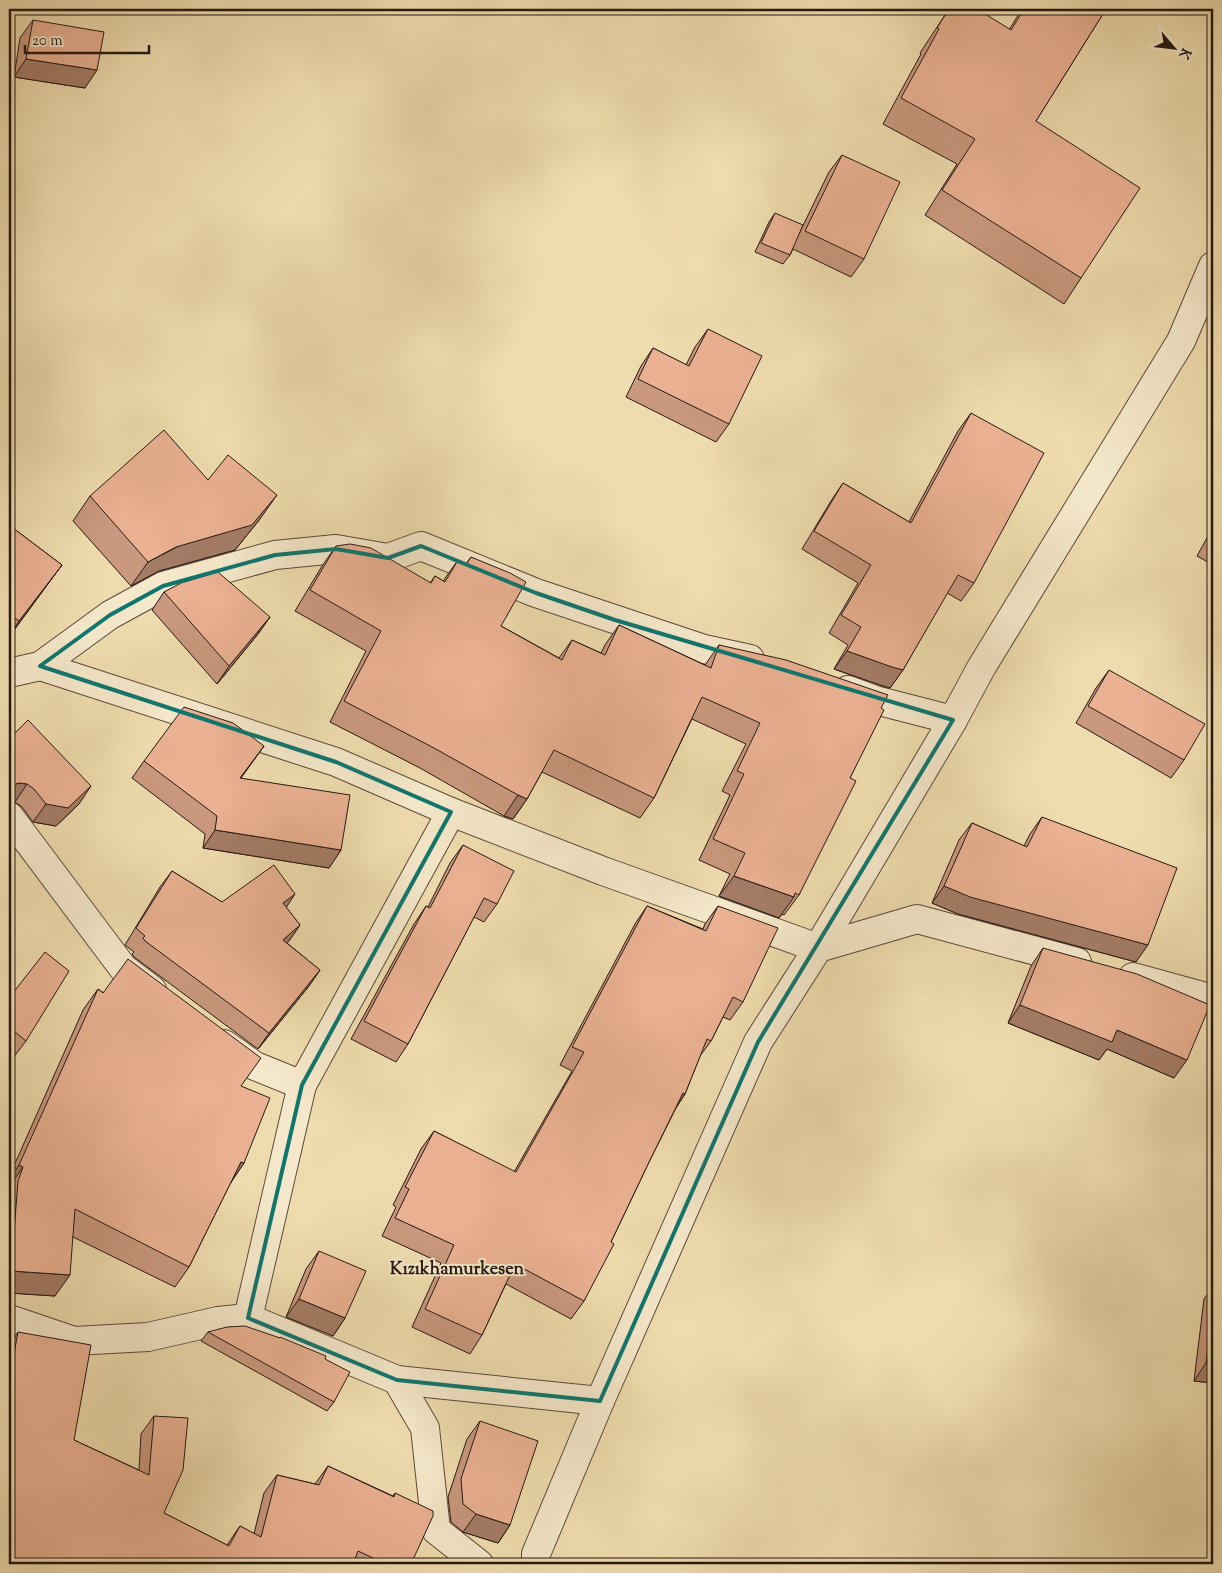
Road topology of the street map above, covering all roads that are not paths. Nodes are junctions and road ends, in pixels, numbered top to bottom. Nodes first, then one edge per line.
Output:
1 (1213, 266) edge
2 (776, 665) edge
3 (40, 666) junction
4 (9, 673) edge
5 (821, 681) edge
6 (953, 720) junction
7 (451, 812) junction
8 (9, 816) edge
9 (818, 948) junction
10 (1213, 999) edge
11 (169, 1002) edge
12 (208, 1031) edge
13 (302, 1085) junction
14 (248, 1318) junction
15 (9, 1319) edge
16 (397, 1380) junction
17 (600, 1401) junction
18 (479, 1564) edge
19 (536, 1564) edge

1 - 6 street
2 - 3 street
3 - 4 street
3 - 7 street
5 - 6 street
6 - 9 street
7 - 9 street
7 - 13 street
8 - 11 street
9 - 10 street
9 - 17 street
12 - 13 street
13 - 14 street
14 - 15 street
14 - 16 street
16 - 17 street
16 - 18 street
17 - 19 street

